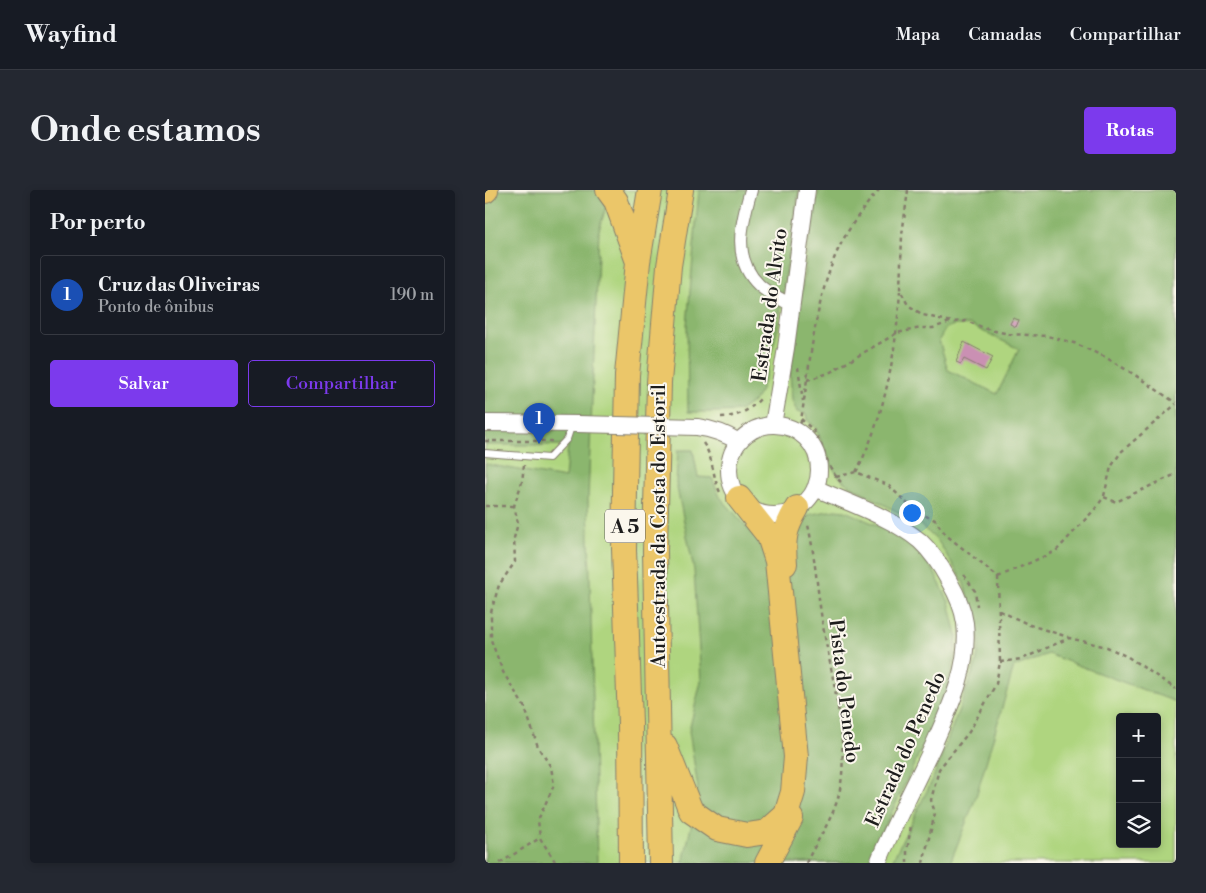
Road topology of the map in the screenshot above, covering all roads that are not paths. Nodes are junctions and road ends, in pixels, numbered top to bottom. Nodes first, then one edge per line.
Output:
1 (608, 190) edge
2 (649, 190) edge
3 (681, 190) edge
4 (751, 190) edge
5 (807, 190) edge
6 (638, 262) junction
7 (792, 305) junction
8 (485, 423) edge
9 (773, 425) junction
10 (572, 429) junction
11 (739, 442) junction
12 (485, 453) edge
13 (815, 488) junction
14 (739, 498) junction
15 (801, 512) junction
16 (659, 727) junction
17 (631, 863) edge
18 (661, 863) edge
19 (767, 863) edge
20 (878, 863) edge

1 - 6 highway
2 - 6 highway, Autoestrada da Costa do Estoril / A 5
3 - 16 highway, Autoestrada da Costa do Estoril / A 5
4 - 7 street
5 - 7 street, Estrada do Alvito
6 - 17 highway, Autoestrada da Costa do Estoril / A 5
7 - 9 street, Estrada do Alvito
8 - 10 street
9 - 11 street
9 - 13 street
10 - 11 street, bridge
10 - 12 lane
11 - 14 street
13 - 15 street
13 - 20 street, Estrada do Penedo
14 - 15 street
14 - 16 highway
15 - 19 highway
16 - 18 highway, Autoestrada da Costa do Estoril / A 5

